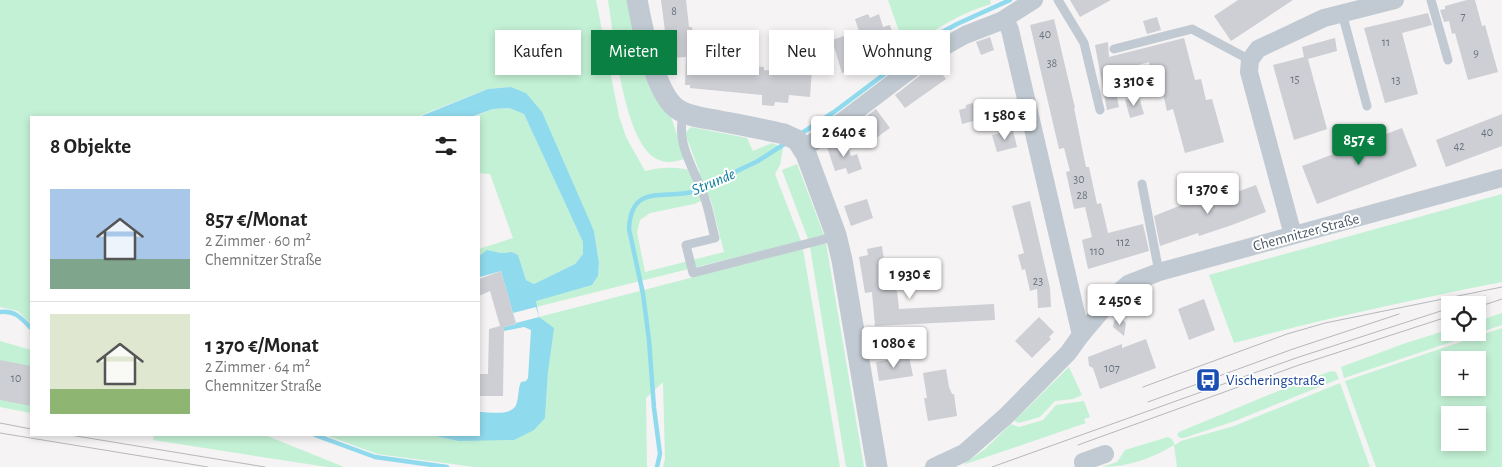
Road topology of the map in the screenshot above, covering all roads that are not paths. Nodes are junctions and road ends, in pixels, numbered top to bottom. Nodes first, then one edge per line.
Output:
1 (637, 0) edge
2 (1034, 0) edge
3 (1058, 0) edge
4 (1395, 0) edge
5 (1431, 0) edge
6 (1342, 13) junction
7 (1004, 19) junction
8 (1114, 48) dead end
9 (1250, 60) junction
10 (1448, 60) dead end
11 (1367, 106) dead end
12 (1100, 110) dead end
13 (684, 112) junction
14 (797, 141) junction
15 (1502, 178) edge
16 (1142, 184) dead end
17 (836, 235) junction
18 (1293, 235) junction
19 (1159, 272) junction
20 (1115, 295) junction
21 (1073, 298) junction
22 (1079, 338) junction
23 (1105, 454) dead end
24 (877, 467) edge
25 (934, 467) edge
26 (1084, 467) edge

1 - 13 street
2 - 7 street
3 - 12 lane
4 - 6 street
5 - 10 lane
6 - 9 street
6 - 11 lane
7 - 14 street
7 - 21 street
8 - 9 lane
9 - 18 street
13 - 14 street
13 - 17 lane
14 - 17 street
15 - 18 street, Chemnitzer Straße
16 - 19 lane
17 - 24 street
18 - 19 street, Chemnitzer Straße
19 - 20 street, Chemnitzer Straße
20 - 21 street, Chemnitzer Straße
20 - 22 street, Chemnitzer Straße
21 - 22 street
22 - 25 street, Chemnitzer Straße
23 - 26 street

